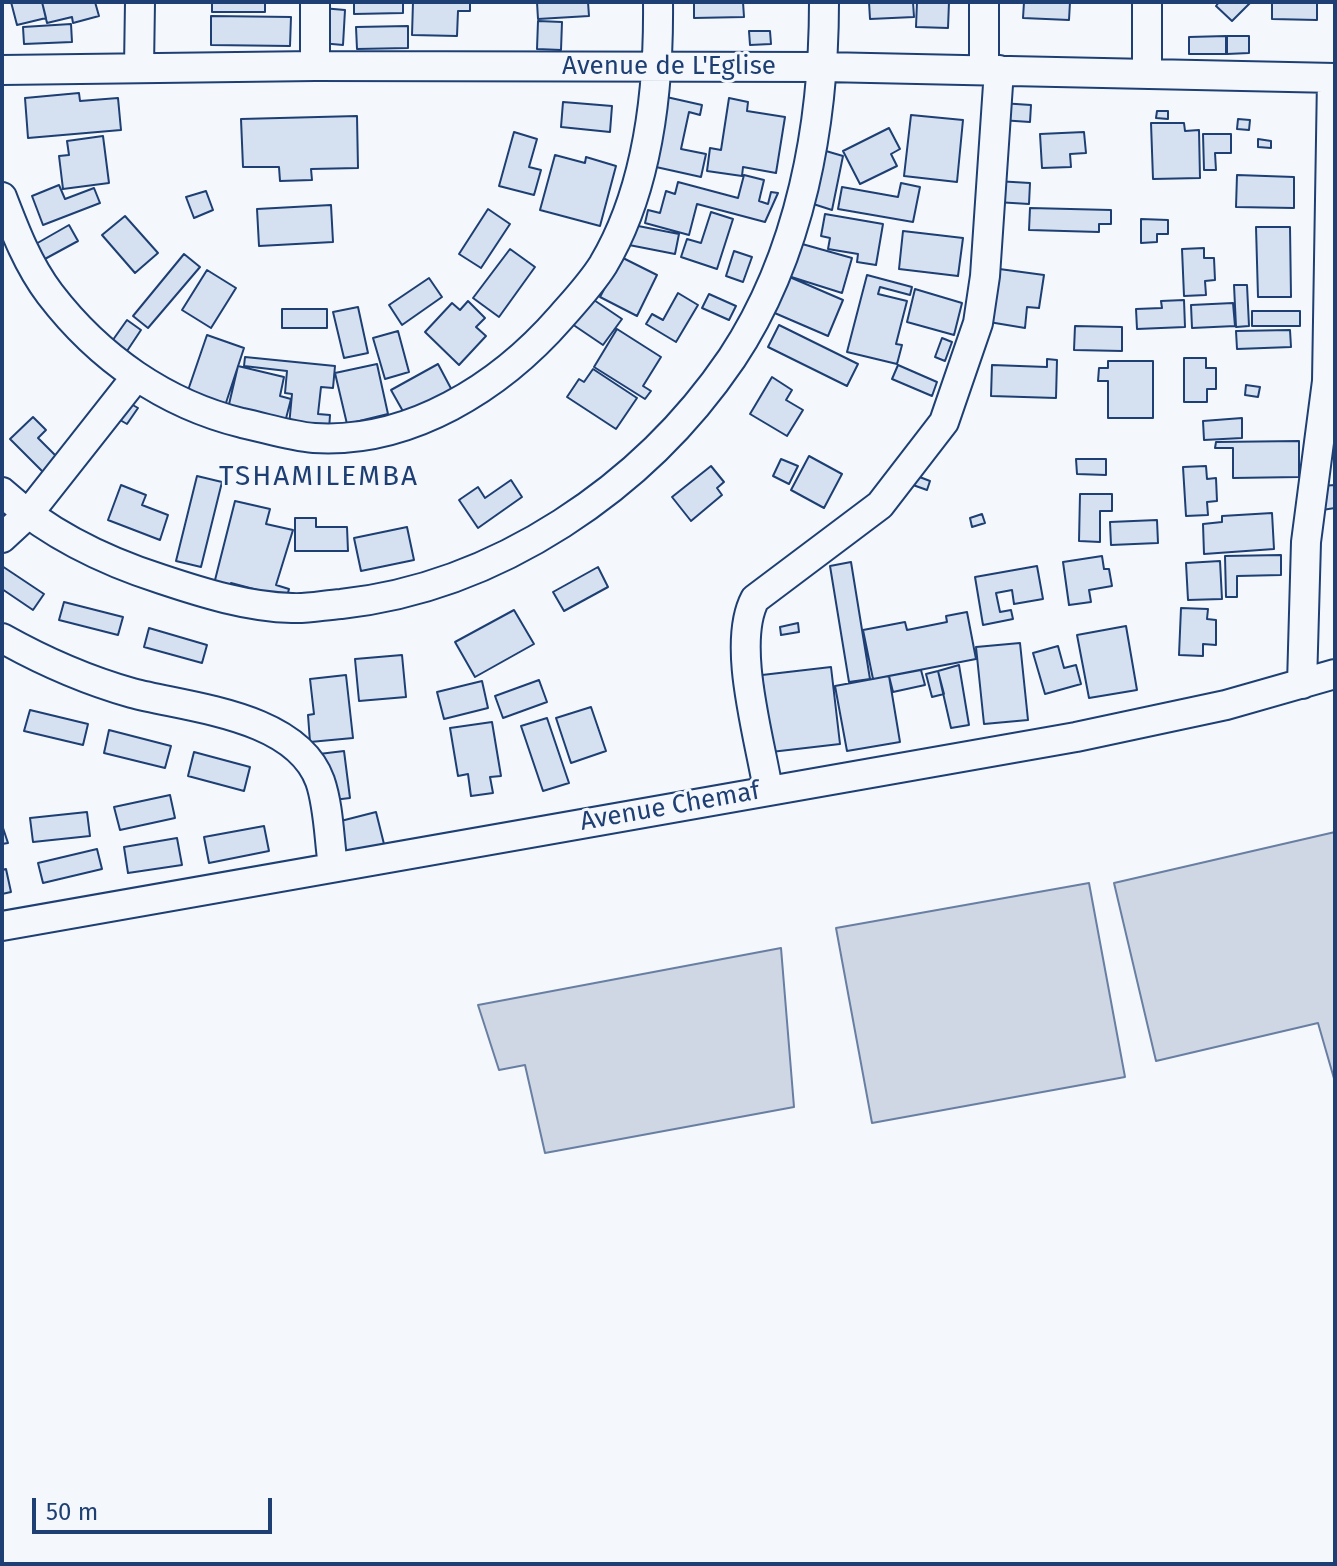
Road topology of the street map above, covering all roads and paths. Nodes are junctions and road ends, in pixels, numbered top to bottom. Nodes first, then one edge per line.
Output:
1 (140, 2) edge
2 (315, 2) edge
3 (658, 2) edge
4 (824, 2) edge
5 (984, 2) edge
6 (1147, 2) edge
7 (315, 66) junction
8 (139, 67) junction
9 (659, 67) junction
10 (824, 67) junction
11 (2, 70) edge
12 (991, 70) junction
13 (1147, 74) junction
14 (1333, 78) edge
15 (2, 197) edge
16 (136, 377) junction
17 (2, 492) edge
18 (28, 514) junction
19 (2, 538) edge
20 (2, 638) edge
21 (1335, 674) edge
22 (1302, 684) junction
23 (768, 790) junction
24 (333, 866) junction
25 (2, 926) edge

1 - 8 street
2 - 7 street
3 - 9 street
4 - 10 street
5 - 12 street
6 - 13 street
7 - 8 street, Avenue de L'Eglise
7 - 9 street, Avenue de L'Eglise
8 - 11 street, Avenue de L'Eglise
9 - 10 street, Avenue de L'Eglise
9 - 16 street
10 - 12 street, Avenue de L'Eglise
10 - 18 street
12 - 13 street, Avenue de L'Eglise
12 - 23 street
13 - 14 street, Avenue de L'Eglise
14 - 22 street
15 - 16 street
16 - 18 street
17 - 18 street
18 - 19 street
20 - 24 street
21 - 22 street, Avenue Chemaf
22 - 23 street, Avenue Chemaf
23 - 24 street, Avenue Chemaf
24 - 25 street, Avenue Chemaf

